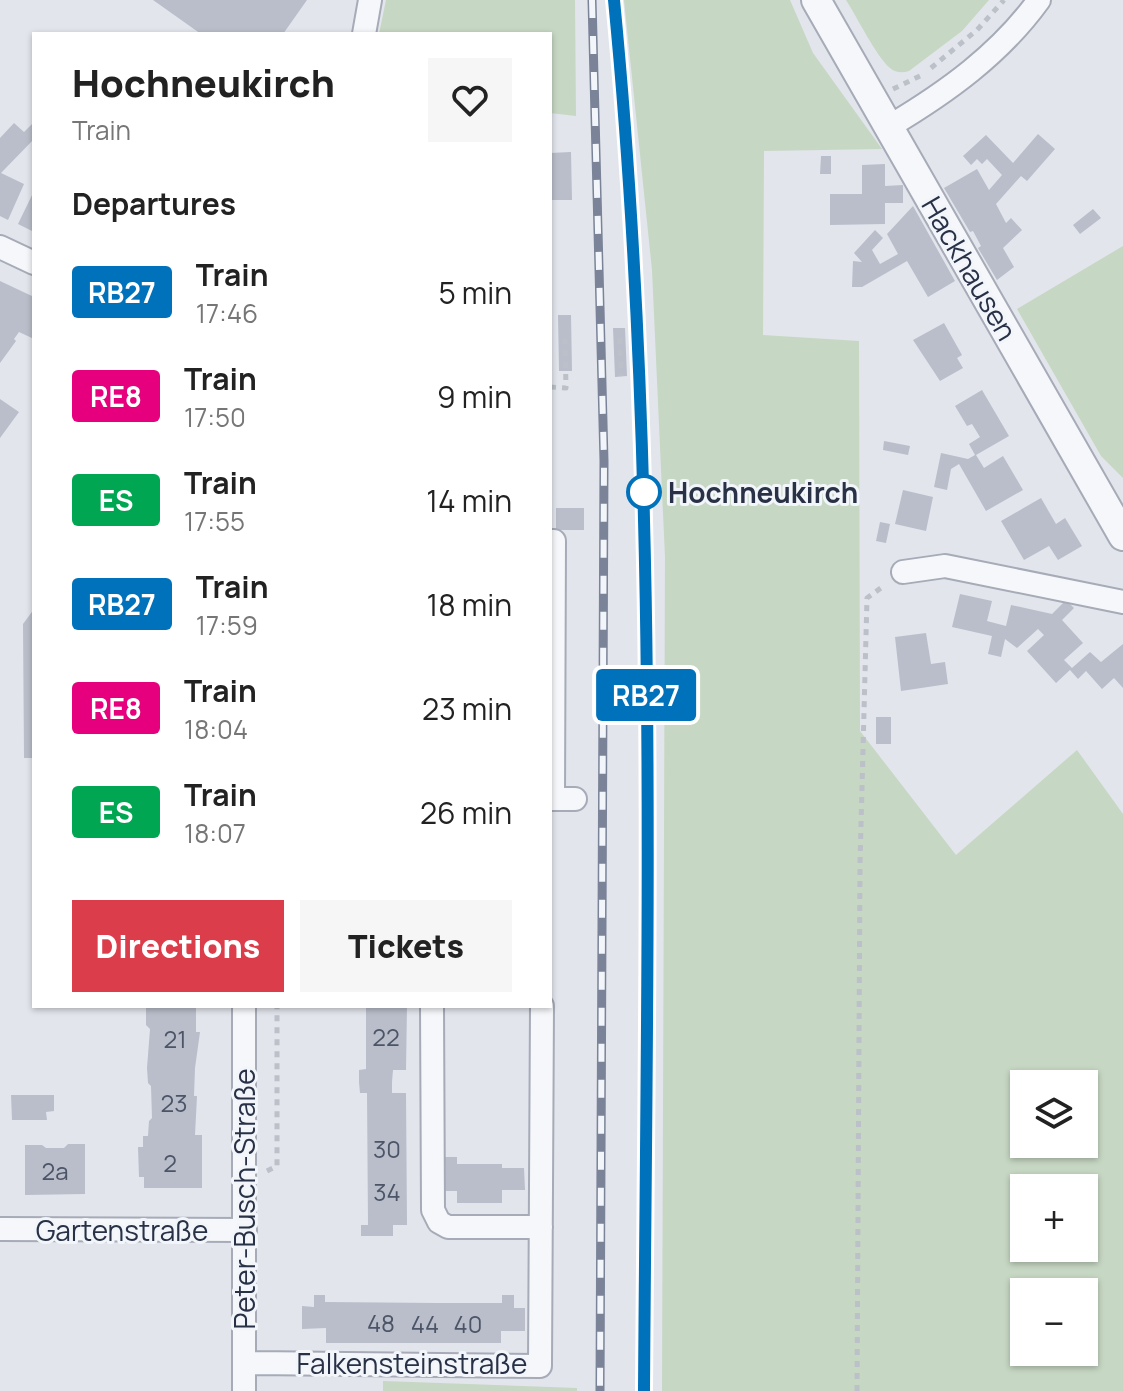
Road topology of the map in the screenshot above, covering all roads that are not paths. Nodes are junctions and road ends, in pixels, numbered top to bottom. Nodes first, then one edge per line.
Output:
1 (370, 0) edge
2 (816, 0) edge
3 (1039, 0) edge
4 (364, 32) edge
5 (890, 126) junction
6 (0, 247) edge
7 (32, 262) edge
8 (1123, 536) edge
9 (552, 541) edge
10 (903, 572) road end
11 (1123, 602) edge
12 (559, 799) edge
13 (244, 1008) edge
14 (432, 1008) edge
15 (542, 1008) edge
16 (541, 1227) junction
17 (0, 1229) edge
18 (245, 1230) junction
19 (244, 1363) junction
20 (244, 1391) edge

1 - 4 street
2 - 5 street, Hackhausen
3 - 5 street
5 - 8 street, Hackhausen
6 - 7 street
9 - 12 street
10 - 11 street
13 - 18 street, Peter-Busch-Straße
14 - 16 street
15 - 16 street, Falkensteinstraße
16 - 19 street, Falkensteinstraße
17 - 18 street, Gartenstraße
18 - 19 street, Peter-Busch-Straße
19 - 20 street, Peter-Busch-Straße

